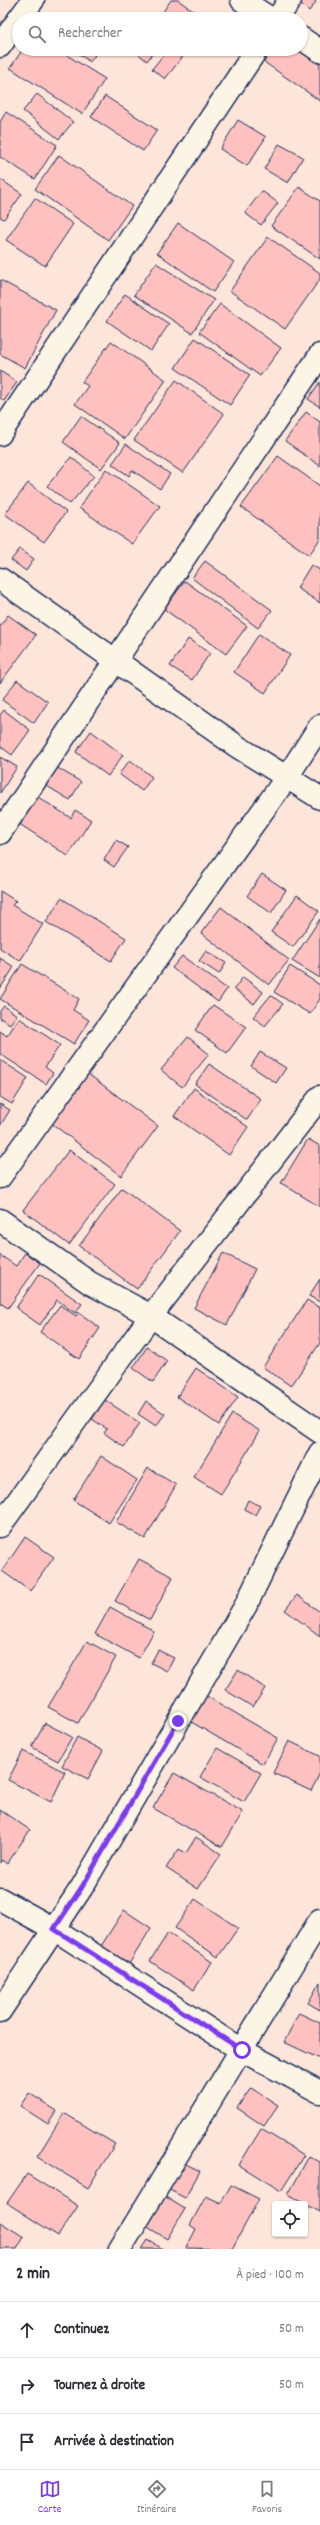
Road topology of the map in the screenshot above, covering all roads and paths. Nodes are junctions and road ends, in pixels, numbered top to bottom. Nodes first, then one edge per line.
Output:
1 (32, 0) edge
2 (242, 0) edge
3 (290, 0) edge
4 (24, 12) edge
5 (260, 12) edge
6 (282, 12) edge
7 (12, 29) edge
8 (308, 43) edge
9 (0, 46) edge
10 (320, 51) edge
11 (252, 56) edge
12 (320, 355) edge
13 (0, 434) edge
14 (0, 579) edge
15 (117, 661) junction
16 (320, 726) edge
17 (287, 777) junction
18 (320, 798) edge
19 (0, 833) edge
20 (320, 1097) edge
21 (0, 1177) edge
22 (0, 1220) edge
23 (151, 1316) junction
24 (320, 1432) edge
25 (320, 1453) edge
26 (0, 1526) edge
27 (0, 1899) edge
28 (320, 1920) edge
29 (54, 1929) junction
30 (0, 2011) edge
31 (242, 2050) junction
32 (320, 2092) edge
33 (120, 2249) edge

1 - 4 street
2 - 5 street
3 - 6 street
7 - 9 street
8 - 10 street
11 - 13 street
12 - 15 street
14 - 15 street
15 - 17 street
15 - 19 street
16 - 17 street
17 - 18 street
17 - 21 street
20 - 23 street
22 - 23 street
23 - 24 street
23 - 26 street
25 - 29 street
27 - 29 street
28 - 31 street
29 - 30 street
29 - 31 street
31 - 32 street
31 - 33 street

